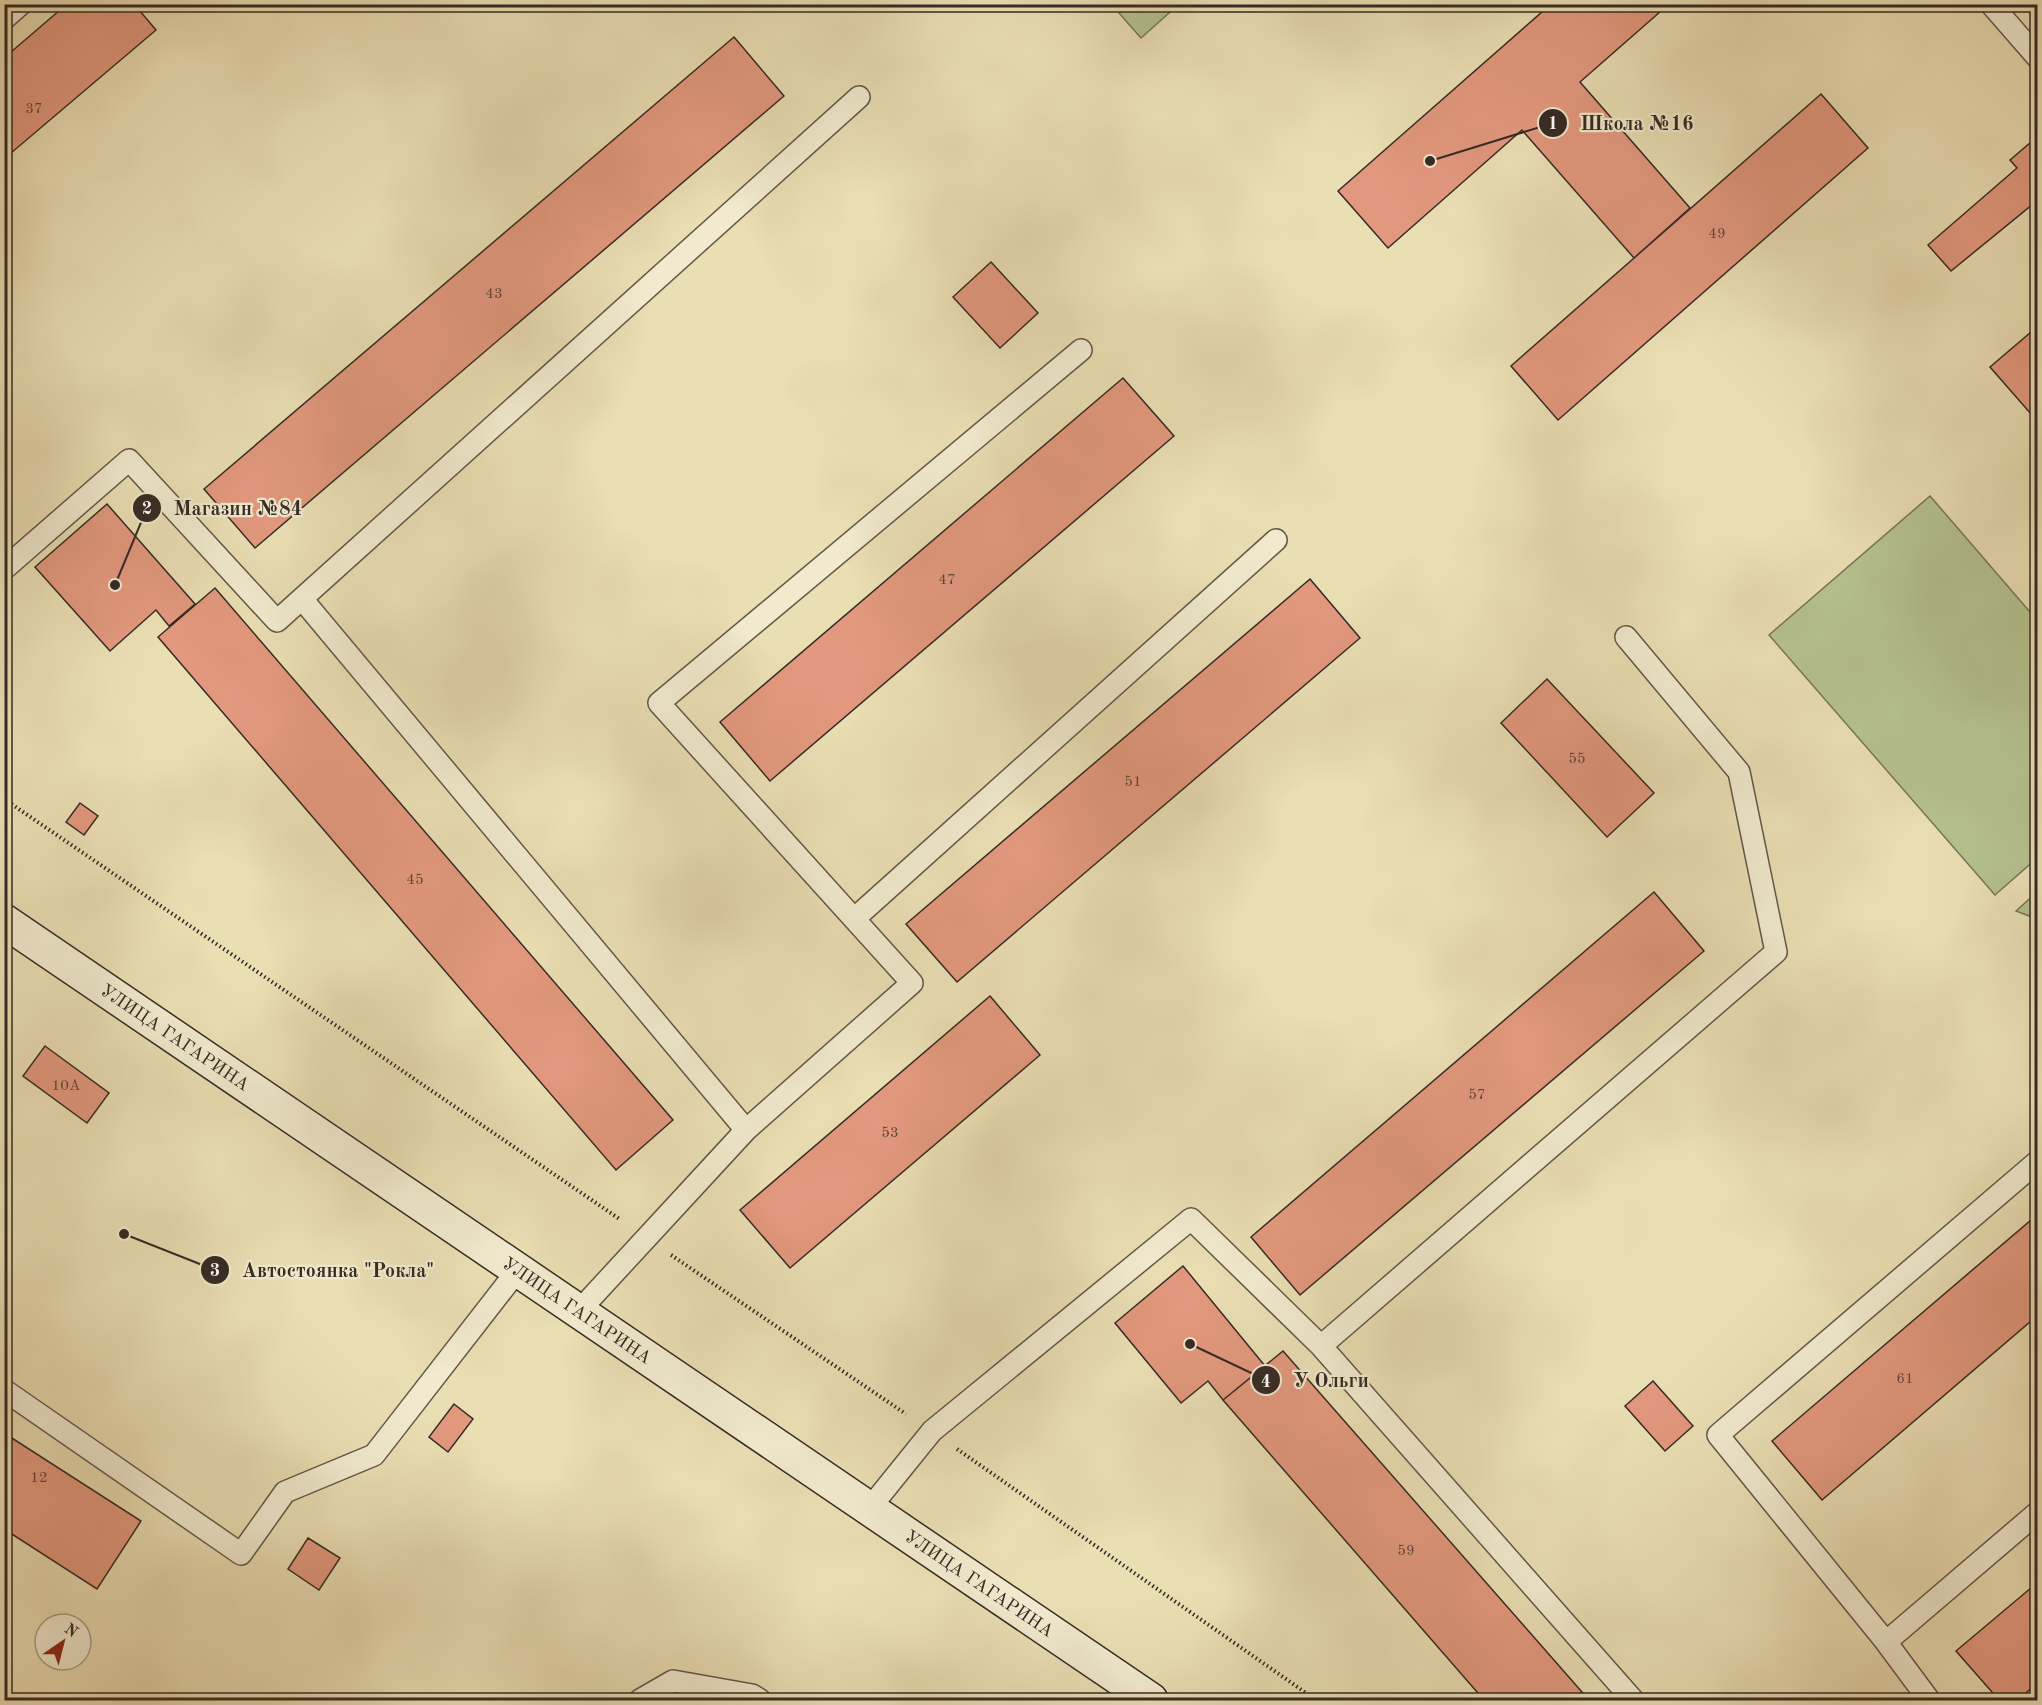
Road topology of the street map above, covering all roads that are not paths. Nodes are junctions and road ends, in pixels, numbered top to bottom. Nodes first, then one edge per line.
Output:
1 (21, 4) edge
2 (1991, 4) edge
3 (4, 19) edge
4 (2037, 58) edge
5 (859, 97) dead end
6 (1081, 350) dead end
7 (1276, 540) dead end
8 (4, 568) edge
9 (302, 599) junction
10 (1626, 637) dead end
11 (854, 919) junction
12 (4, 921) edge
13 (746, 1130) junction
14 (2037, 1161) edge
15 (517, 1271) junction
16 (578, 1312) junction
17 (1321, 1346) junction
18 (4, 1390) edge
19 (869, 1509) junction
20 (2037, 1512) edge
21 (1886, 1642) junction
22 (640, 1701) edge
23 (760, 1701) edge
24 (1151, 1701) edge
25 (1633, 1701) edge
26 (1929, 1701) edge

1 - 3 lane
2 - 4 lane
5 - 9 lane
6 - 11 lane
7 - 11 lane
8 - 9 lane
9 - 13 lane
10 - 17 lane
11 - 13 lane
12 - 15 street, УЛИЦА ГАГАРИНА
13 - 16 lane
14 - 21 lane
15 - 16 street, УЛИЦА ГАГАРИНА
15 - 18 lane
16 - 19 street, УЛИЦА ГАГАРИНА
17 - 19 lane
17 - 25 lane
19 - 24 street, УЛИЦА ГАГАРИНА
20 - 21 lane
21 - 26 lane
22 - 23 lane

